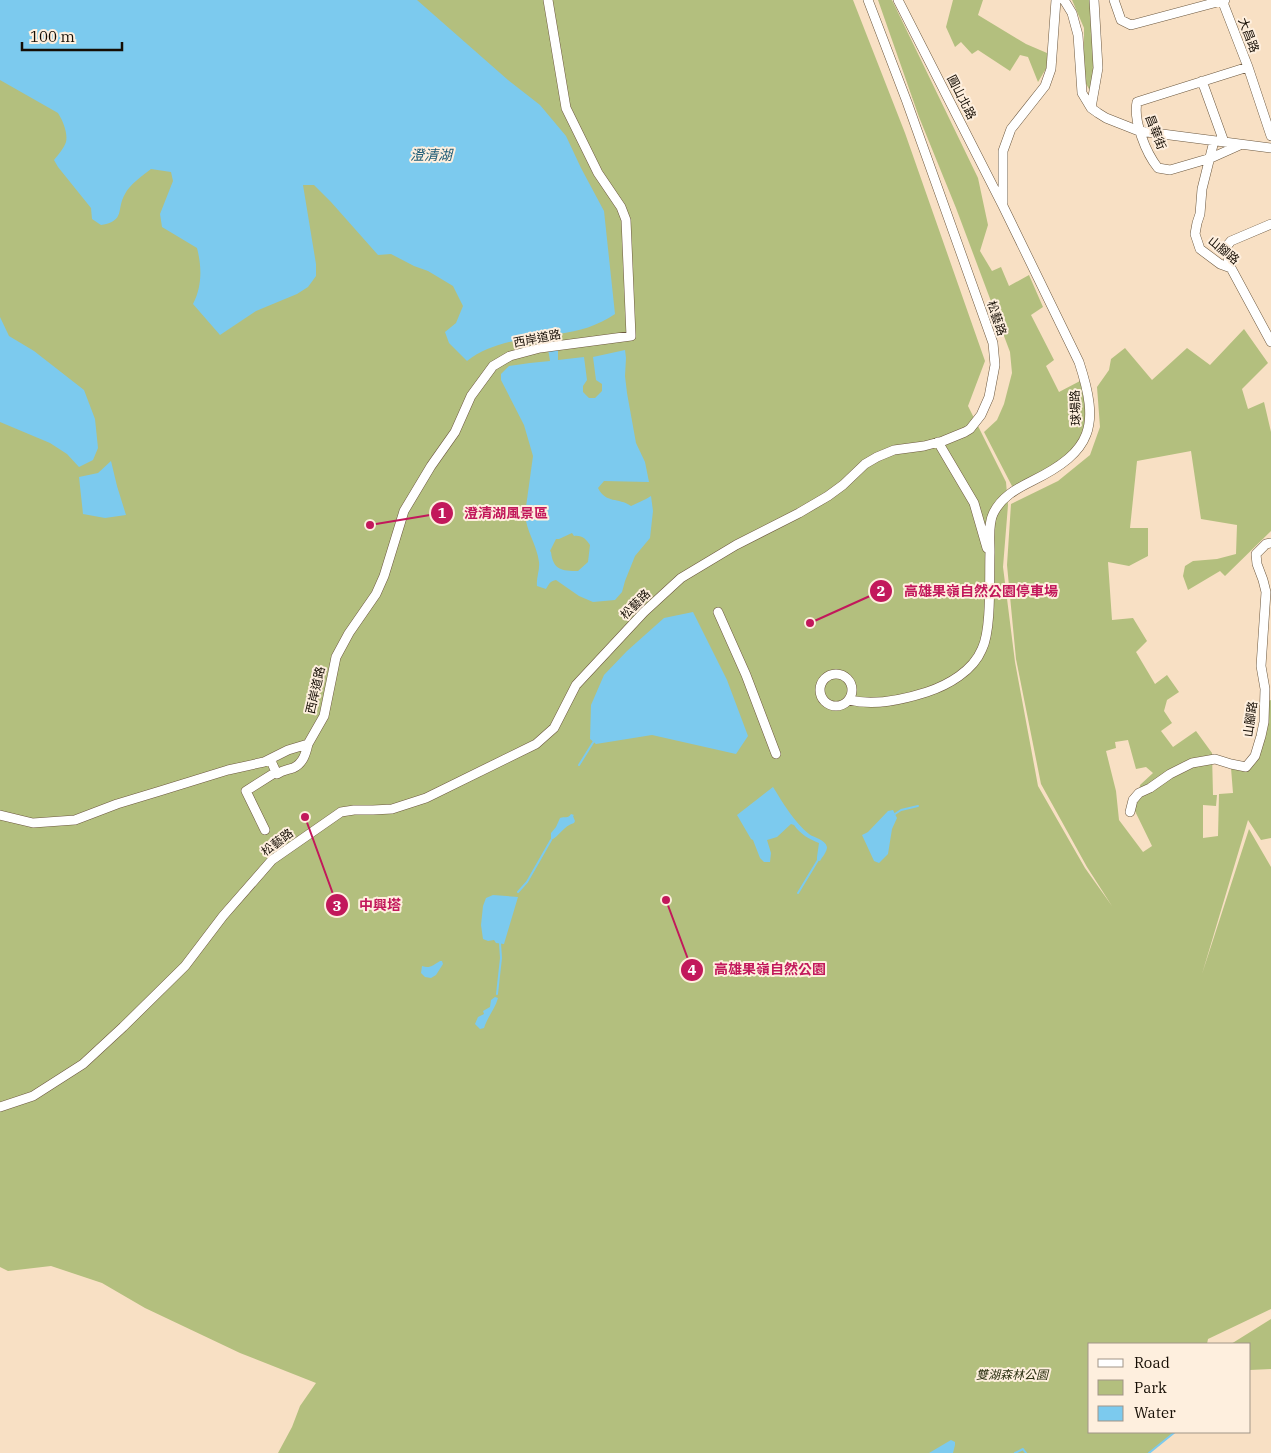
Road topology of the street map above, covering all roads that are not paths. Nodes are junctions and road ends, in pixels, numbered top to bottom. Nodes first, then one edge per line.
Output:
1 (548, 0) edge
2 (868, 0) edge
3 (898, 0) edge
4 (1056, 0) edge
5 (1064, 0) edge
6 (1094, 0) edge
7 (1114, 0) edge
8 (1223, 0) edge
9 (1248, 67) junction
10 (1202, 81) junction
11 (1091, 108) junction
12 (1139, 130) junction
13 (1271, 136) edge
14 (1214, 140) junction
15 (1224, 142) junction
16 (1241, 144) junction
17 (1271, 148) edge
18 (1211, 158) junction
19 (1003, 206) junction
20 (1271, 224) edge
21 (1232, 268) junction
22 (1271, 342) edge
23 (957, 435) junction
24 (938, 442) junction
25 (907, 448) junction
26 (1271, 543) edge
27 (990, 558) junction
28 (718, 612) dead end
29 (849, 700) dead end
30 (308, 744) junction
31 (776, 754) dead end
32 (270, 759) junction
33 (276, 772) junction
34 (1130, 812) dead end
35 (0, 816) edge
36 (265, 830) dead end
37 (0, 1107) edge

1 - 30 street, 西岸道路
2 - 23 street, 松藝路
3 - 19 street, 圓山北路
4 - 19 street, 球場路
5 - 11 street
6 - 11 street
7 - 8 street
8 - 9 street, 大昌路
9 - 10 street, 昌華街
9 - 13 street, 大昌路
10 - 12 street, 昌華街
10 - 15 street
11 - 12 street
12 - 14 street
12 - 18 street, 昌華街
14 - 15 street
14 - 18 street, 山腳路
15 - 16 street
16 - 17 street
16 - 18 street, 昌華街
18 - 21 street, 山腳路
19 - 27 street, 球場路
20 - 21 street
21 - 22 street, 山腳路
23 - 24 street, 松藝路
23 - 25 street
24 - 25 street, 松藝路
24 - 27 street
25 - 37 street, 松藝路
26 - 34 street, 山腳路
27 - 29 street, 球場路
28 - 31 street
30 - 32 street
30 - 33 street, 西岸道路
32 - 33 street
32 - 35 street
33 - 36 street, 西岸道路

